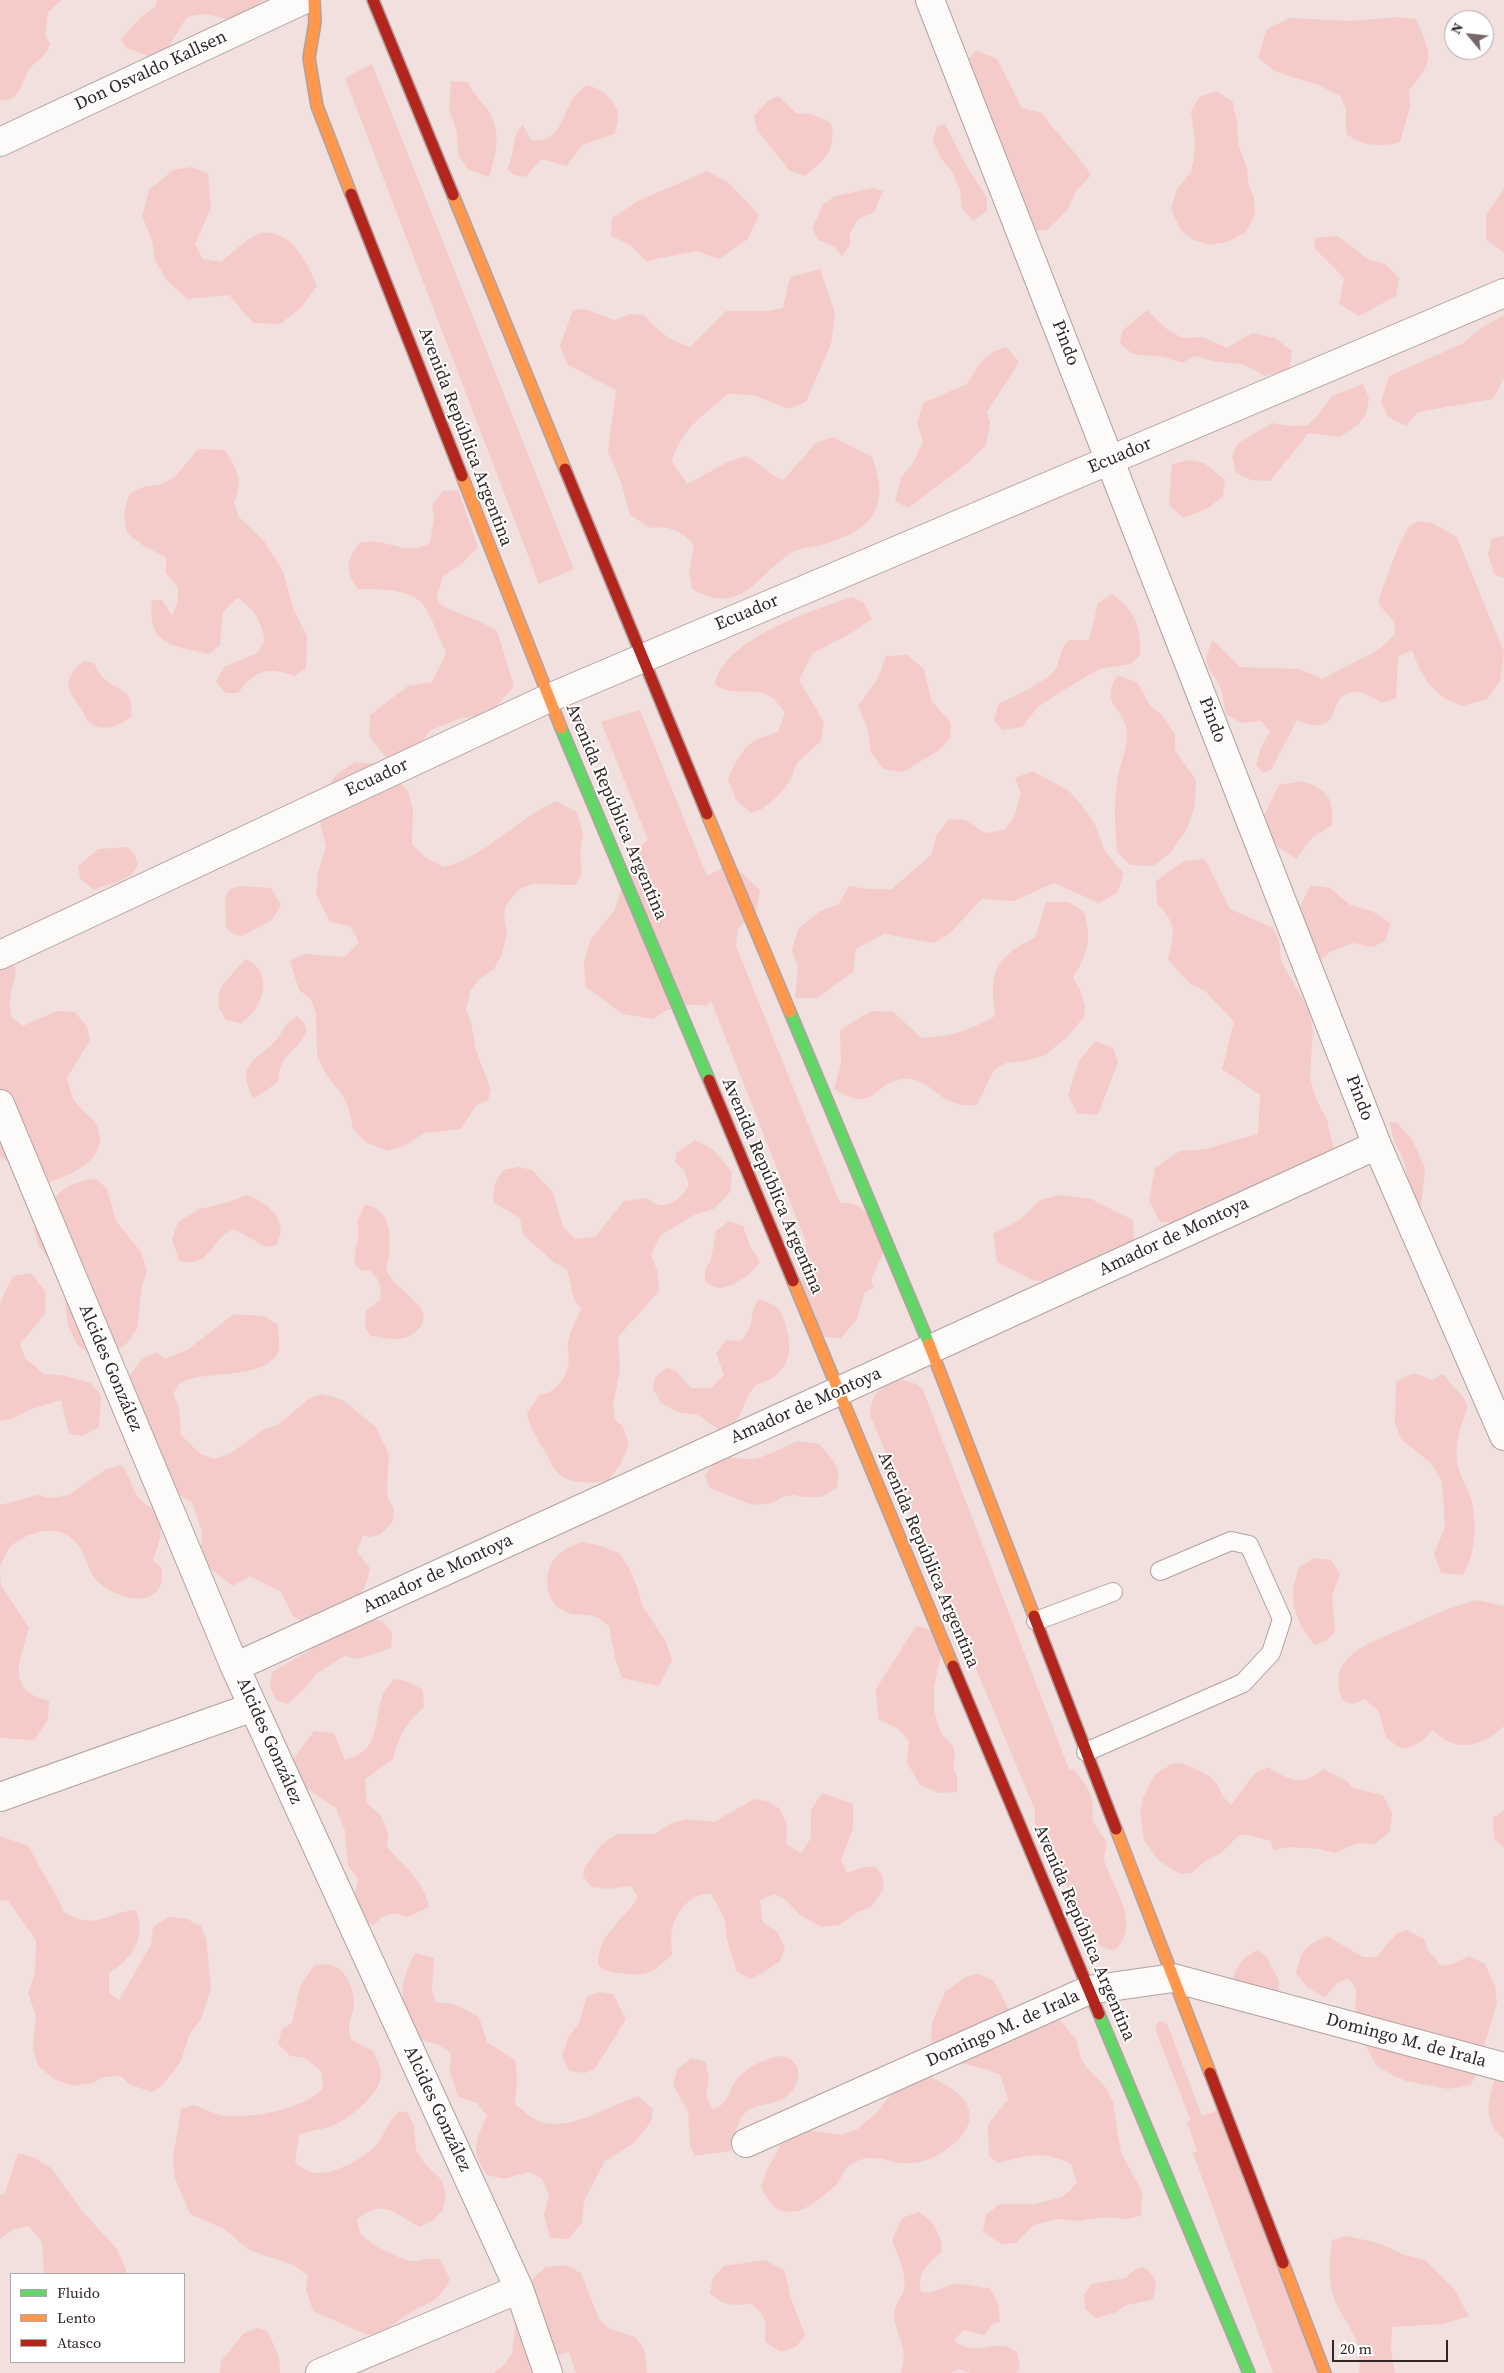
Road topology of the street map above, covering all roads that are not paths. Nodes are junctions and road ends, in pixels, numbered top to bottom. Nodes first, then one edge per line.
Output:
1 (303, 0) edge
2 (314, 0) edge
3 (374, 0) edge
4 (930, 0) edge
5 (0, 142) edge
6 (1504, 293) edge
7 (1111, 459) junction
8 (642, 658) junction
9 (549, 698) junction
10 (0, 956) edge
11 (0, 1104) edge
12 (1377, 1145) junction
13 (931, 1348) junction
14 (839, 1391) junction
15 (1504, 1436) edge
16 (1160, 1571) dead end
17 (1113, 1592) dead end
18 (1036, 1620) junction
19 (235, 1667) junction
20 (253, 1707) junction
21 (1086, 1752) junction
22 (0, 1798) edge
23 (1173, 1978) junction
24 (1089, 1990) junction
25 (1504, 2067) edge
26 (746, 2143) dead end
27 (519, 2289) junction
28 (320, 2373) edge
29 (548, 2373) edge
30 (1249, 2373) edge
31 (1324, 2373) edge

1 - 5 street, Don Osvaldo Kallsen
2 - 9 main road, Avenida República Argentina
3 - 8 main road
4 - 7 street, Pindo
6 - 7 street, Ecuador
7 - 8 street, Ecuador
7 - 12 street, Pindo
8 - 9 street, Ecuador
8 - 13 main road
9 - 10 street, Ecuador
9 - 14 main road, Avenida República Argentina
11 - 19 street, Alcides González
12 - 13 street, Amador de Montoya
12 - 15 street, Pindo
13 - 14 street, Amador de Montoya
13 - 18 main road
14 - 19 street, Amador de Montoya
14 - 24 main road, Avenida República Argentina
16 - 21 lane
17 - 18 lane
18 - 21 main road
19 - 20 street, Alcides González
20 - 22 street
20 - 27 street, Alcides González
21 - 23 main road
23 - 24 street, Domingo M. de Irala
23 - 25 street, Domingo M. de Irala
23 - 31 main road
24 - 26 street, Domingo M. de Irala
24 - 30 main road, Avenida República Argentina
27 - 28 street
27 - 29 street, Alcides González

